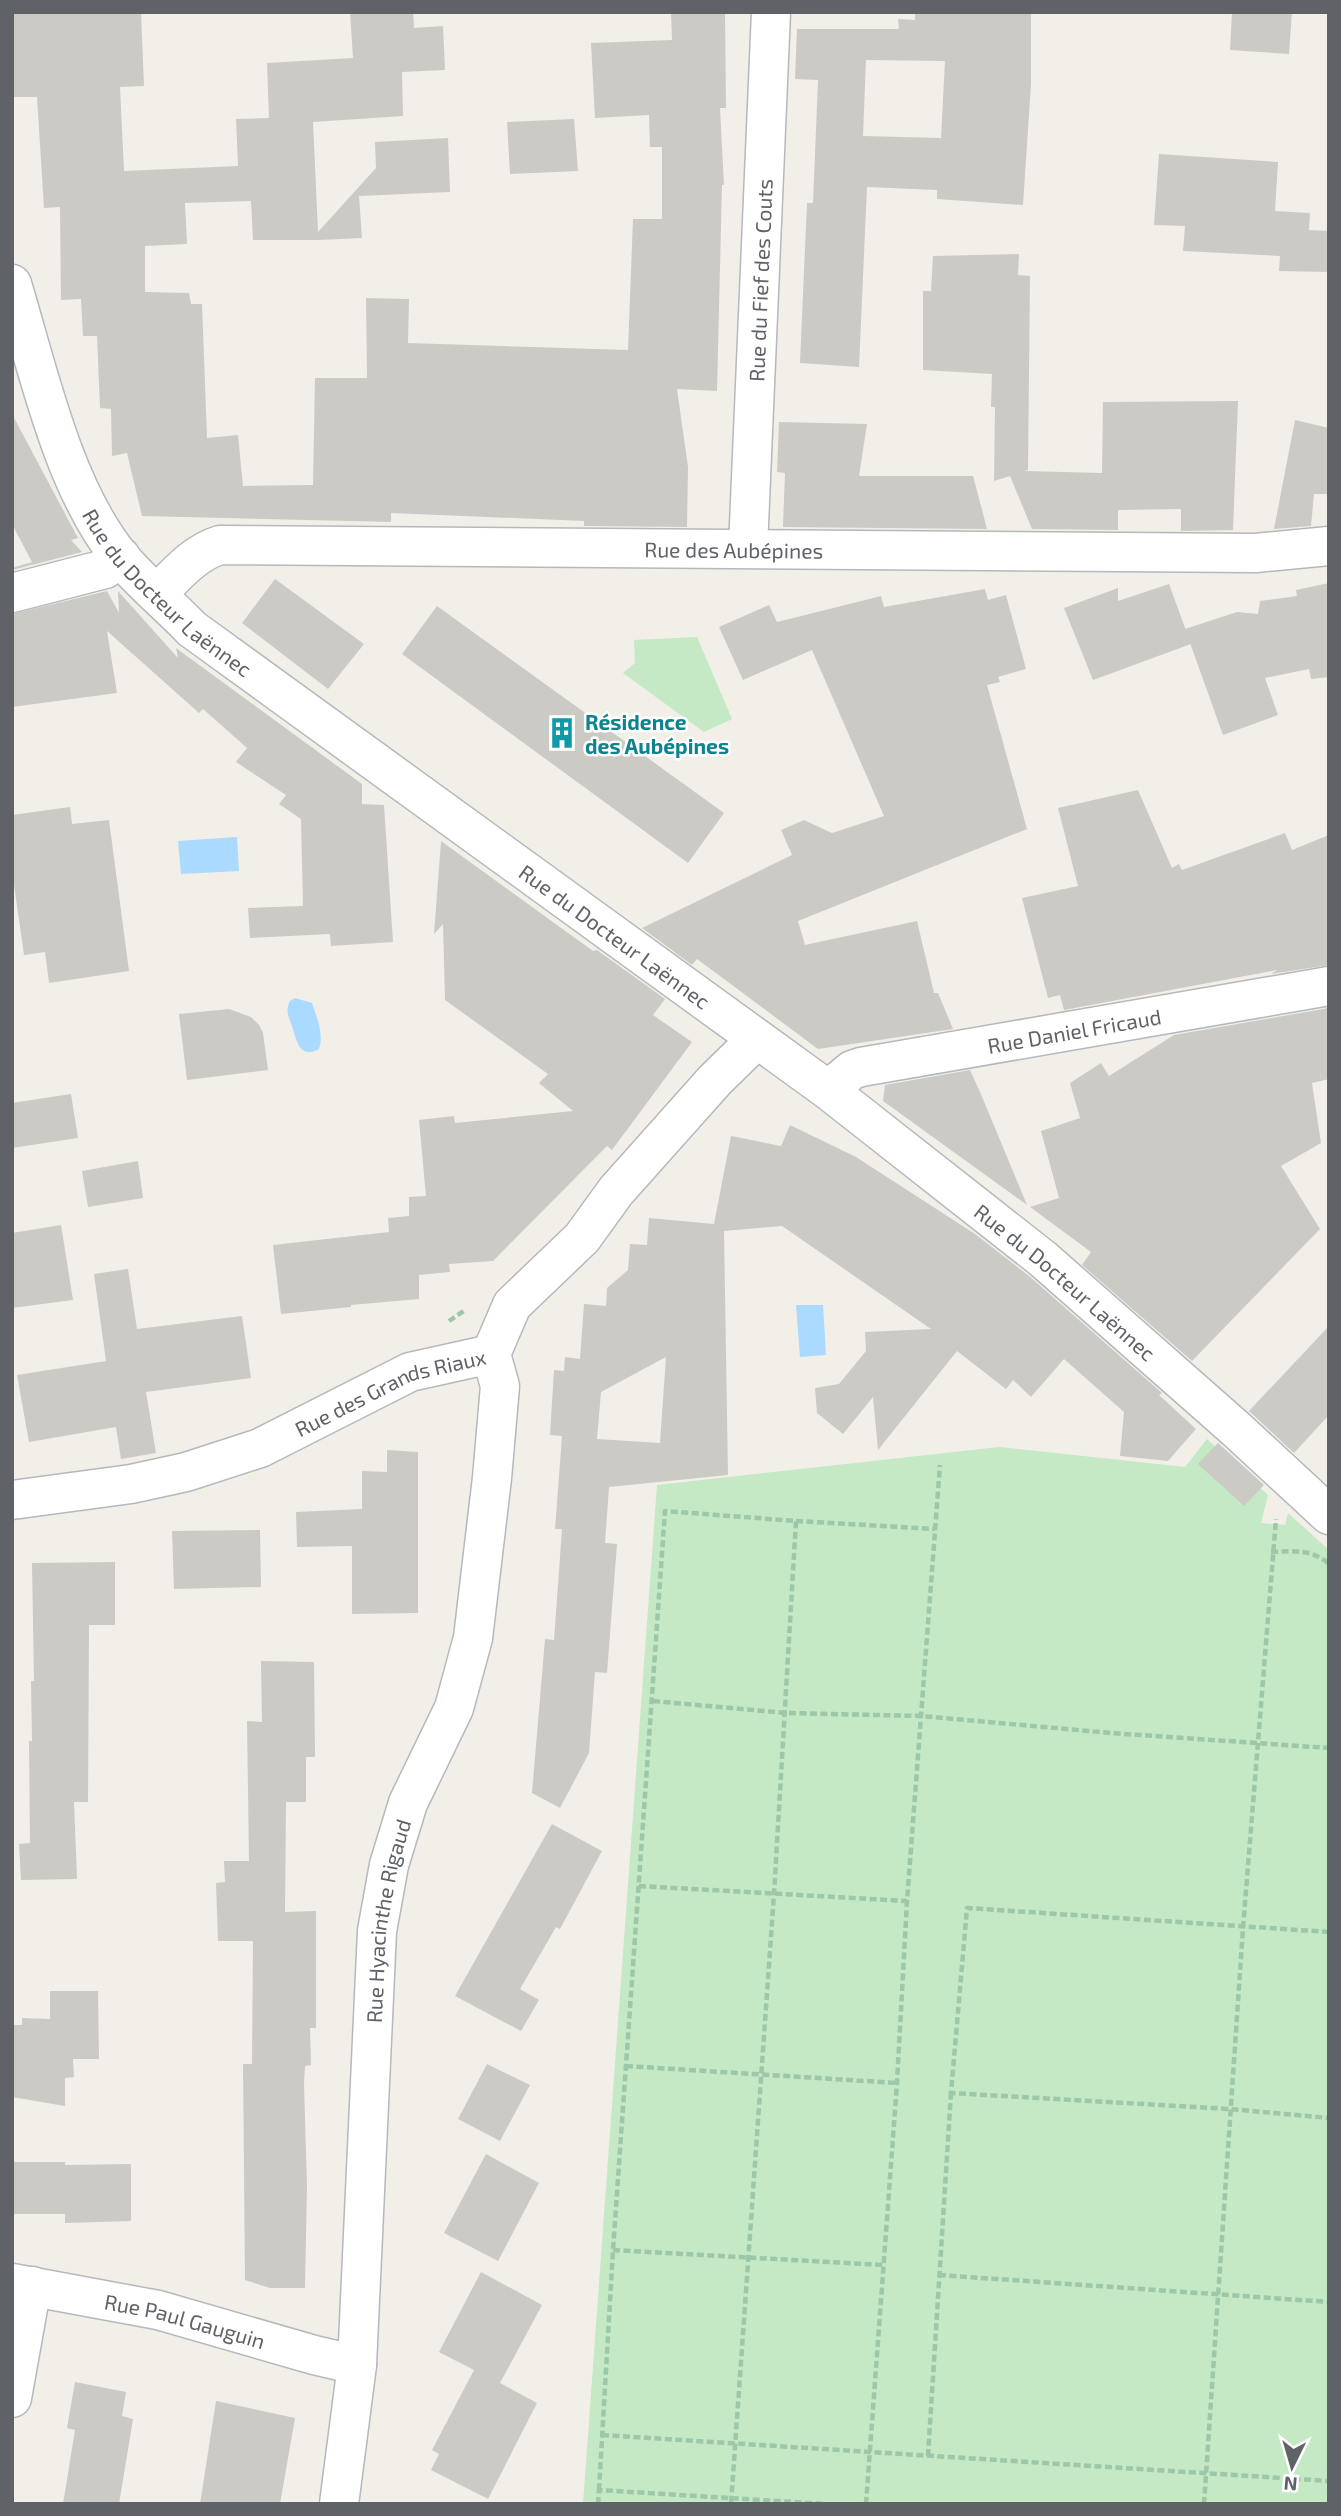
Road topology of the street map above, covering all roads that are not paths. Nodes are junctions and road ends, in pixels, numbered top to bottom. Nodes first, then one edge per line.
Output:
1 (771, 12) edge
2 (12, 284) edge
3 (1329, 546) edge
4 (748, 548) junction
5 (121, 557) junction
6 (12, 593) edge
7 (158, 593) junction
8 (1329, 986) edge
9 (757, 1039) junction
10 (828, 1090) junction
11 (492, 1353) junction
12 (12, 1500) edge
13 (1329, 1515) edge
14 (22, 2285) edge
15 (357, 2365) junction
16 (12, 2398) edge
17 (339, 2504) edge

1 - 4 street, Rue du Fief des Couts
2 - 5 street, Rue du Docteur Laënnec
3 - 4 street, Rue des Aubépines
4 - 7 street, Rue des Aubépines
5 - 6 street
5 - 7 street, Rue du Docteur Laënnec
7 - 9 street, Rue du Docteur Laënnec
8 - 10 street, Rue Daniel Fricaud
9 - 10 street, Rue du Docteur Laënnec
9 - 11 street, Rue des Grands Riaux
10 - 13 street, Rue du Docteur Laënnec
11 - 12 street, Rue des Grands Riaux
11 - 15 street, Rue Hyacinthe Rigaud
14 - 15 street, Rue Paul Gauguin
14 - 16 street
15 - 17 street, Rue Hyacinthe Rigaud

